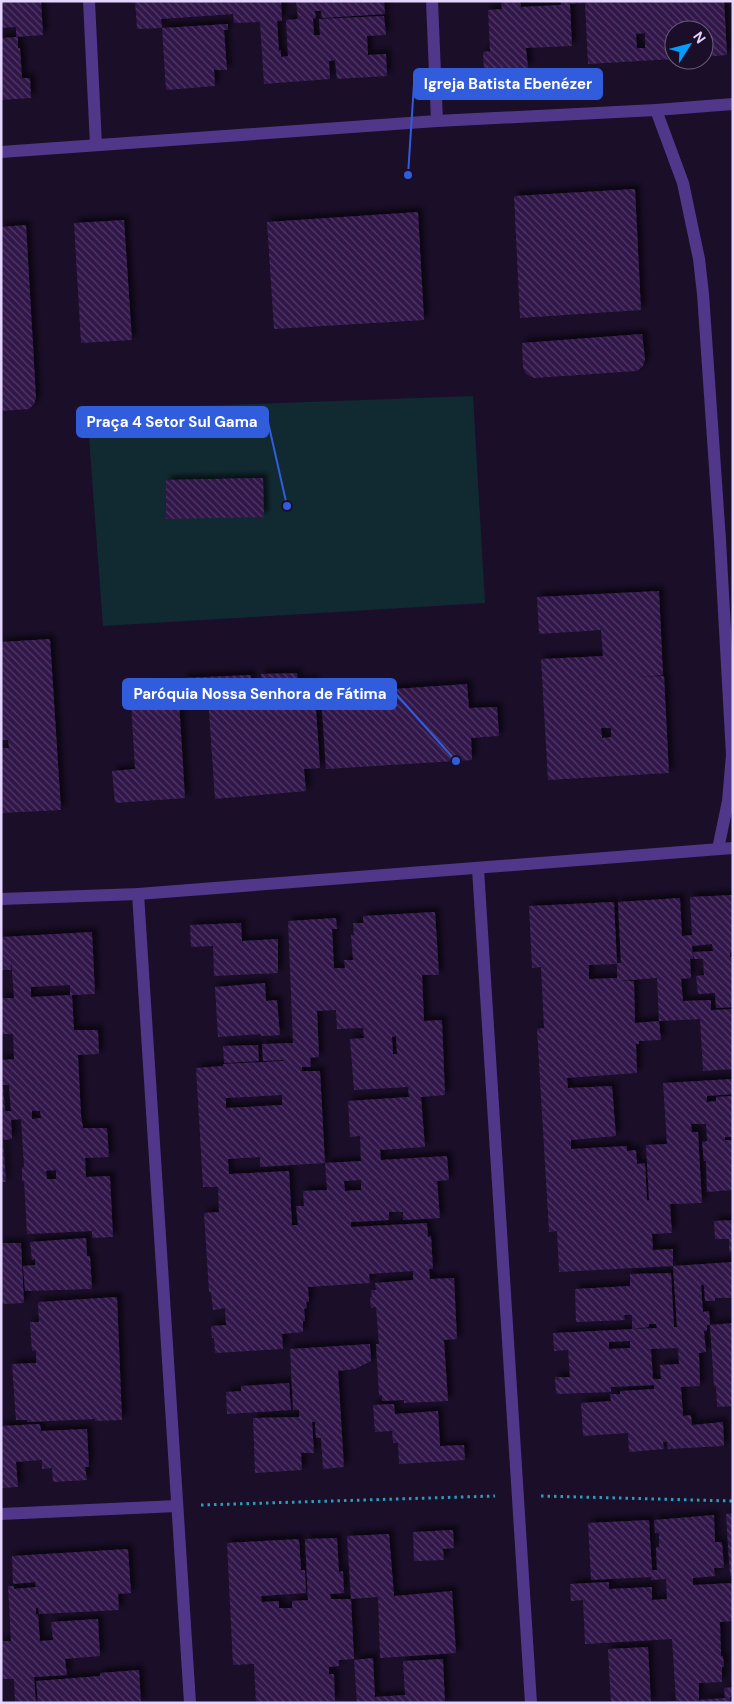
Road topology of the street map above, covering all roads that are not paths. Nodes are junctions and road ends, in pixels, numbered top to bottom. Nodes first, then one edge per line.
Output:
1 (88, 1) edge
2 (432, 1) edge
3 (733, 104) edge
4 (656, 110) junction
5 (437, 122) junction
6 (96, 145) junction
7 (1, 152) edge
8 (733, 848) edge
9 (718, 849) junction
10 (478, 869) junction
11 (138, 894) junction
12 (1, 899) edge
13 (177, 1506) junction
14 (1, 1514) edge
15 (190, 1703) edge
16 (531, 1703) edge

1 - 6 street
2 - 5 street
3 - 4 street
4 - 5 street
4 - 9 street
5 - 6 street
6 - 7 street
8 - 9 street
9 - 10 street
10 - 11 street
10 - 16 street
11 - 12 street
11 - 13 street
13 - 14 street
13 - 15 street

